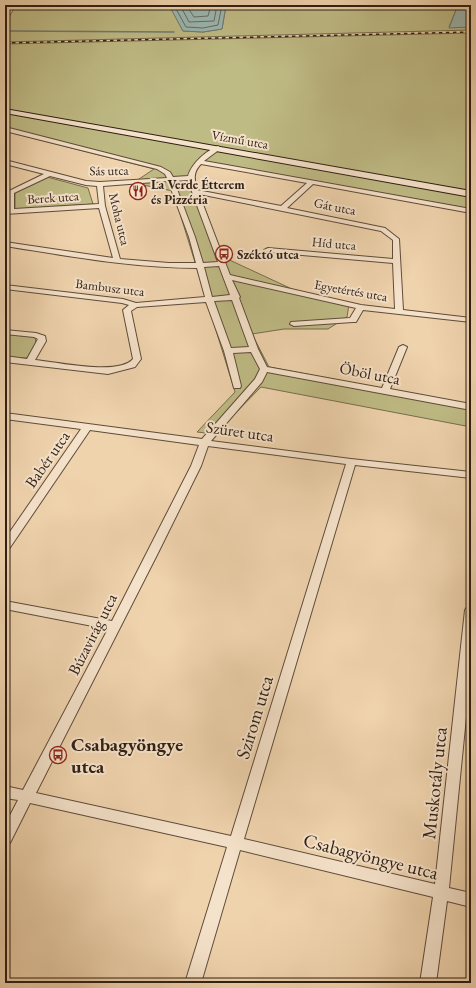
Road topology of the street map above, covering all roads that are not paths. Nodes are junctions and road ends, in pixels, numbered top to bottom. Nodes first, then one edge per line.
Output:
1 (5, 111) edge
2 (8, 130) edge
3 (218, 148) junction
4 (5, 162) edge
5 (200, 162) junction
6 (49, 174) junction
7 (191, 178) junction
8 (170, 179) junction
9 (312, 182) junction
10 (100, 184) junction
11 (195, 191) junction
12 (471, 194) edge
13 (102, 206) junction
14 (283, 208) junction
15 (471, 211) edge
16 (8, 212) edge
17 (5, 244) edge
18 (268, 250) dead end
19 (117, 260) junction
20 (397, 261) junction
21 (223, 264) junction
22 (200, 266) junction
23 (228, 277) junction
24 (5, 287) edge
25 (236, 297) junction
26 (209, 299) junction
27 (135, 305) junction
28 (361, 307) junction
29 (399, 310) junction
30 (471, 320) edge
31 (294, 324) dead end
32 (5, 332) edge
33 (403, 347) dead end
34 (254, 349) junction
35 (228, 351) junction
36 (5, 359) edge
37 (29, 362) junction
38 (264, 368) junction
39 (237, 386) dead end
40 (385, 391) junction
41 (471, 407) edge
42 (5, 416) edge
43 (87, 428) junction
44 (205, 442) junction
45 (351, 462) junction
46 (471, 475) edge
47 (5, 547) edge
48 (5, 605) edge
49 (471, 610) edge
50 (115, 626) junction
51 (5, 792) edge
52 (26, 797) junction
53 (5, 839) edge
54 (237, 843) junction
55 (441, 892) junction
56 (471, 900) edge
57 (193, 983) edge
58 (428, 983) edge

1 - 3 main road, Vízmű utca
2 - 8 street
3 - 5 street
3 - 12 main road, Vízmű utca
4 - 6 street, Sás utca
5 - 7 street
5 - 9 street, Vízmű utca
6 - 10 street, Sás utca
6 - 16 street
7 - 8 street, Sás utca
7 - 11 street
8 - 10 street, Sás utca
8 - 22 street
9 - 14 street
9 - 15 street, Vízmű utca
10 - 13 street, Moha utca
11 - 14 street, Gát utca
11 - 21 street
13 - 16 street, Berek utca
13 - 19 street, Moha utca
14 - 20 street, Gát utca
17 - 19 street
18 - 20 street, Híd utca
19 - 22 street
20 - 29 street, Gát utca
21 - 22 street
21 - 23 street
22 - 26 street
23 - 25 street
23 - 28 street, Egyetértés utca
24 - 27 street, Bambusz utca
25 - 26 street, Bambusz utca
25 - 34 street
26 - 27 street, Bambusz utca
26 - 35 street
27 - 37 street
28 - 29 street, Egyetértés utca
28 - 31 street
29 - 30 street, Egyetértés utca
32 - 37 street
33 - 40 street
34 - 35 street
34 - 38 street
35 - 39 street
36 - 37 street
38 - 40 street, Öböl utca
38 - 44 street
40 - 41 street, Öböl utca
42 - 43 street, Szüret utca
43 - 44 street, Szüret utca
43 - 47 street, Babér utca
44 - 45 street, Szüret utca
44 - 50 street, Búzavirág utca
45 - 46 street, Szüret utca
45 - 54 street, Szirom utca
48 - 50 street
49 - 55 street, Muskotály utca
50 - 52 street, Búzavirág utca
51 - 52 street, Csabagyöngye utca
52 - 53 street, Búzavirág utca
52 - 54 street, Csabagyöngye utca
54 - 55 street, Csabagyöngye utca
54 - 57 street, Szirom utca
55 - 56 street, Csabagyöngye utca
55 - 58 street, Muskotály utca

